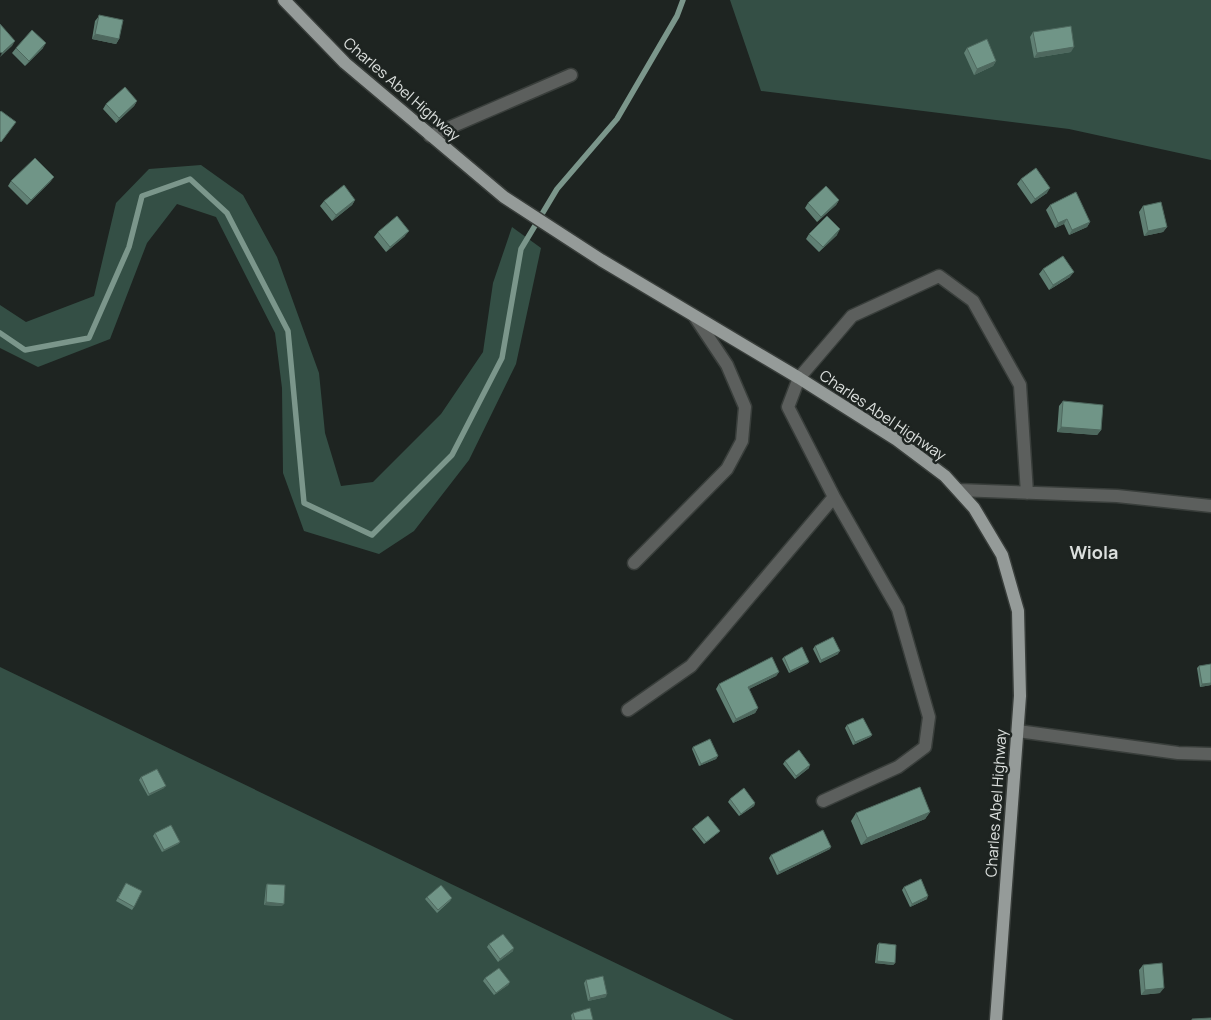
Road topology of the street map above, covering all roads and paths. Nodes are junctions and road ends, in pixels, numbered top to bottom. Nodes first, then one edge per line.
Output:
1 (284, 0) edge
2 (571, 75) dead end
3 (430, 136) junction
4 (695, 318) junction
5 (799, 378) junction
6 (958, 490) junction
7 (1027, 493) junction
8 (834, 497) junction
9 (1211, 506) edge
10 (634, 563) dead end
11 (628, 710) dead end
12 (1018, 731) junction
13 (1211, 754) edge
14 (822, 801) dead end
15 (996, 1020) edge

1 - 3 main road, Charles Abel Highway
2 - 3 street
3 - 4 main road, Charles Abel Highway
4 - 5 main road, Charles Abel Highway
4 - 10 street
5 - 6 main road, Charles Abel Highway
5 - 7 street
5 - 8 street
6 - 7 street
6 - 12 main road, Charles Abel Highway
7 - 9 street
8 - 11 street
8 - 14 street
12 - 13 street
12 - 15 main road, Charles Abel Highway

